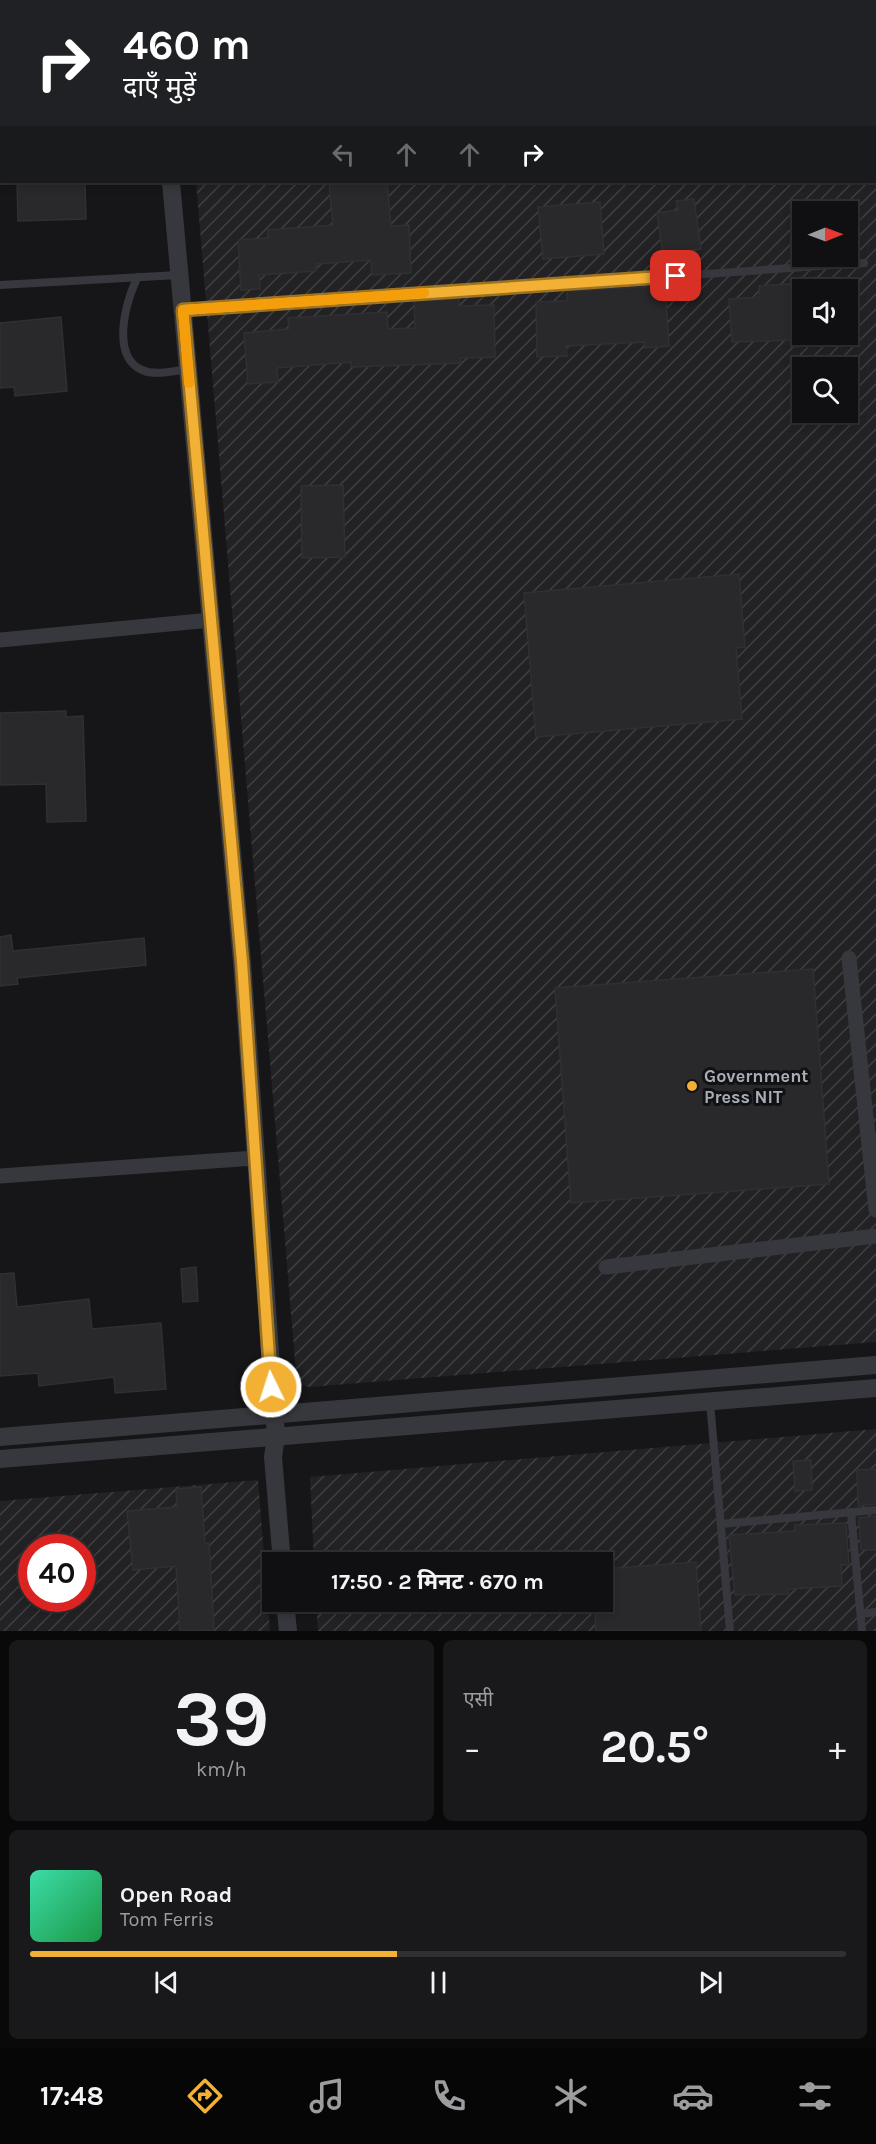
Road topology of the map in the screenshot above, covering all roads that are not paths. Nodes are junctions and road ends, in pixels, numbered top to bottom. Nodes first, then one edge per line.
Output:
1 (171, 183) edge
2 (864, 263) dead end
3 (180, 275) junction
4 (138, 277) junction
5 (0, 285) edge
6 (183, 310) junction
7 (188, 369) junction
8 (211, 620) junction
9 (0, 640) edge
10 (849, 958) dead end
11 (255, 1158) junction
12 (0, 1176) edge
13 (876, 1210) edge
14 (876, 1226) edge
15 (876, 1238) edge
16 (606, 1267) dead end
17 (876, 1365) edge
18 (876, 1388) edge
19 (710, 1401) junction
20 (273, 1413) junction
21 (276, 1436) junction
22 (0, 1437) edge
23 (0, 1459) edge
24 (876, 1510) edge
25 (851, 1512) junction
26 (721, 1524) junction
27 (281, 1552) edge
28 (286, 1612) edge
29 (876, 1612) edge
30 (861, 1614) junction
31 (288, 1631) edge
32 (730, 1631) edge
33 (862, 1631) edge

1 - 3 street
2 - 6 lane
3 - 4 lane
3 - 6 street
4 - 5 lane
4 - 7 lane
6 - 7 street
7 - 8 street
8 - 9 street
8 - 11 street
10 - 13 street
11 - 12 street
11 - 20 street
14 - 15 street
15 - 16 street
17 - 20 street
18 - 19 street
19 - 21 street
19 - 26 lane
20 - 21 street
20 - 22 street
21 - 23 street
21 - 27 street
24 - 25 lane
25 - 26 lane
25 - 30 lane
26 - 32 lane
28 - 31 street
29 - 30 lane
30 - 33 lane

